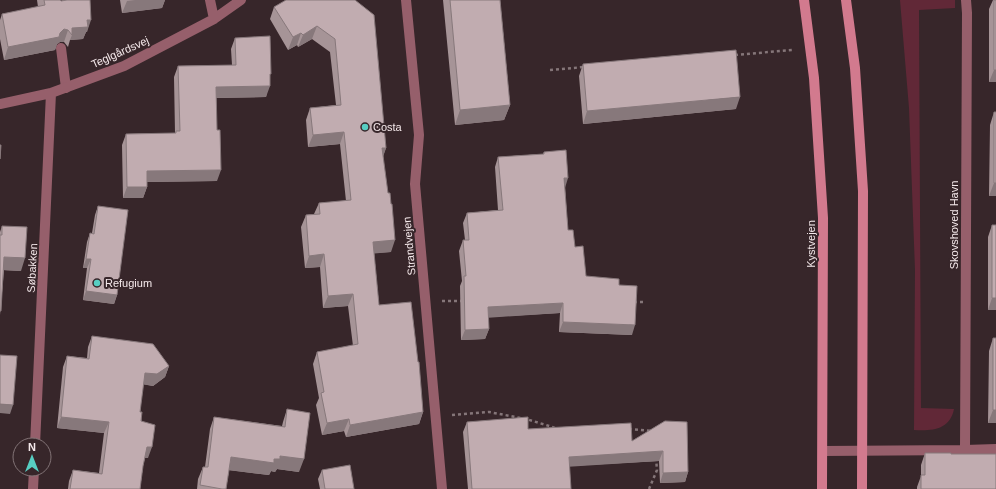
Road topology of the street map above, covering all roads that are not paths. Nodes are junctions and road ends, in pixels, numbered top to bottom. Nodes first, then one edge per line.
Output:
1 (210, 0) edge
2 (242, 0) edge
3 (406, 0) edge
4 (804, 0) edge
5 (846, 0) edge
6 (966, 0) edge
7 (214, 19) junction
8 (61, 48) edge
9 (66, 88) junction
10 (51, 93) junction
11 (0, 104) edge
12 (35, 437) edge
13 (996, 449) edge
14 (965, 450) junction
15 (823, 451) junction
16 (863, 451) junction
17 (34, 477) edge
18 (33, 489) edge
19 (442, 489) edge
20 (822, 489) edge
21 (862, 489) edge

1 - 7 street
2 - 7 street, Teglgårdsvej
3 - 19 street, Strandvejen
4 - 15 main road, Kystvejen
5 - 16 main road
6 - 14 street, Skovshoved Havn
7 - 9 street, Teglgårdsvej
8 - 9 street
9 - 10 street, Teglgårdsvej
10 - 11 street, Teglgårdsvej
10 - 12 street, Søbakken
13 - 14 street
14 - 16 street
15 - 16 street
15 - 20 main road, Kystvejen
16 - 21 main road
17 - 18 street

